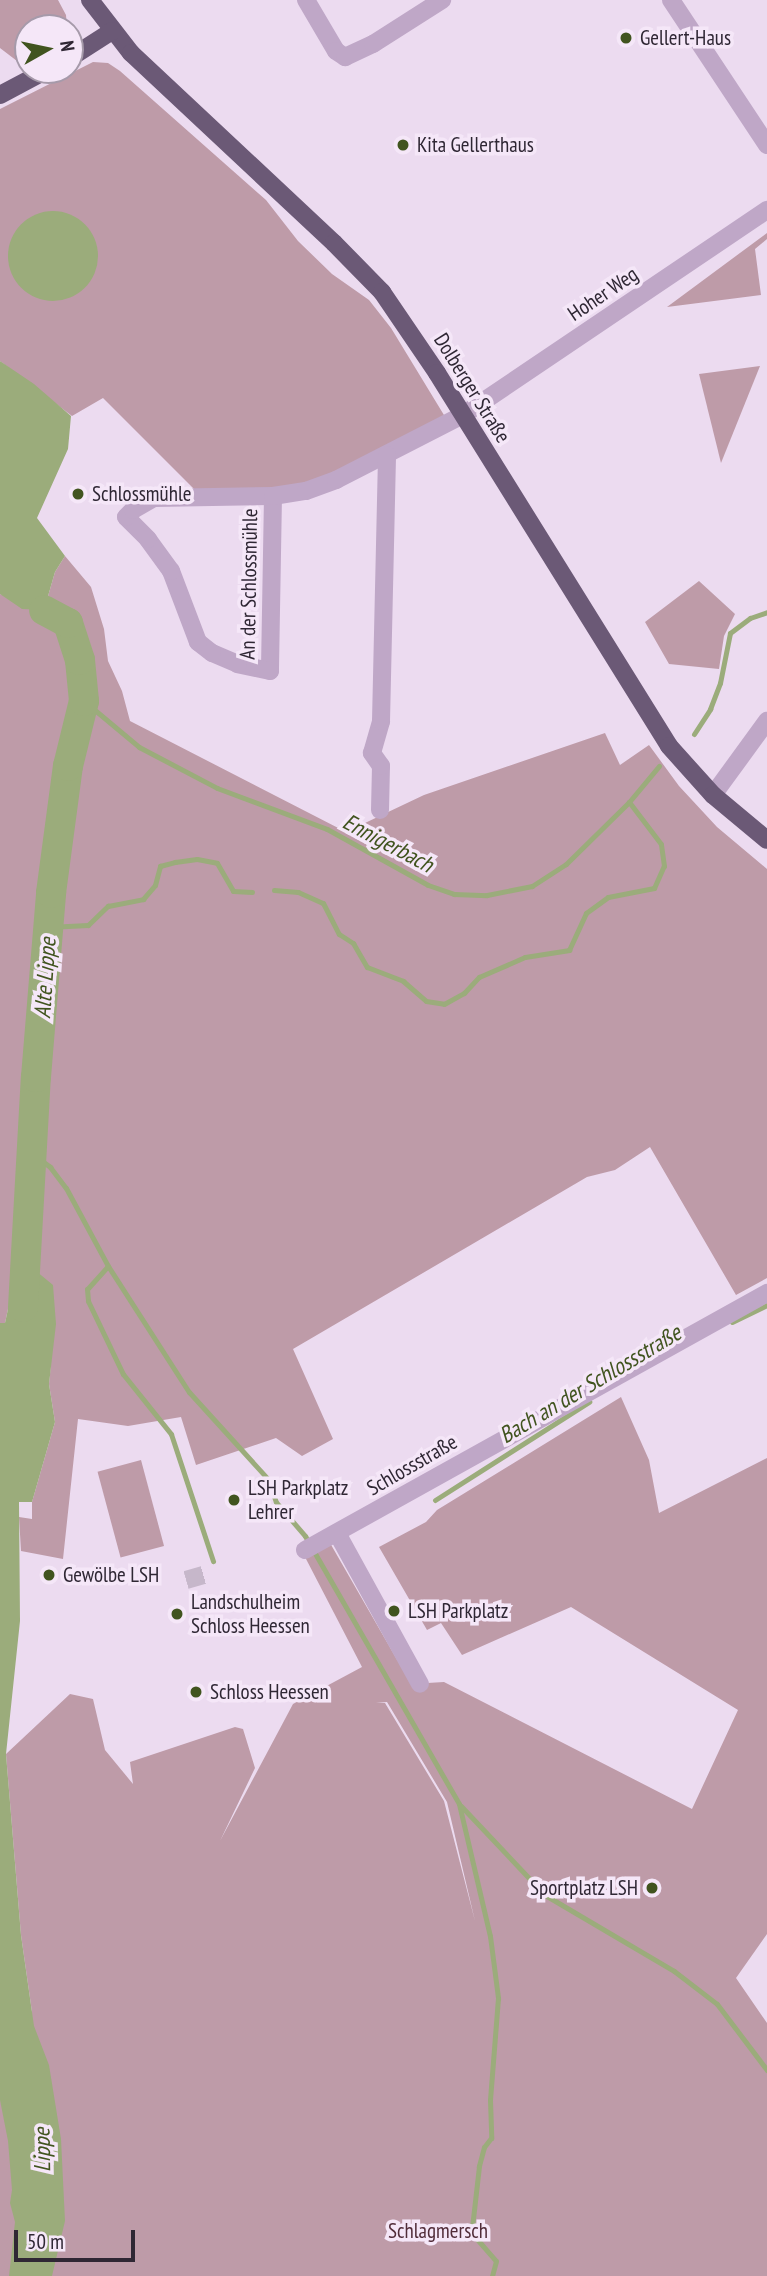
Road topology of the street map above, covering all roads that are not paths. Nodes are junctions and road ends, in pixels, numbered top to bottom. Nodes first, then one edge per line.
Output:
1 (90, 0) edge
2 (306, 0) edge
3 (442, 0) edge
4 (671, 0) edge
5 (112, 31) junction
6 (84, 49) edge
7 (21, 84) edge
8 (0, 95) edge
9 (767, 145) edge
10 (767, 210) edge
11 (463, 415) junction
12 (387, 455) junction
13 (273, 496) junction
14 (767, 721) edge
15 (713, 795) junction
16 (380, 810) dead end
17 (767, 840) edge
18 (767, 1293) edge
19 (337, 1534) junction
20 (313, 1546) dead end
21 (420, 1684) dead end

1 - 5 main road, Dolberger Straße
2 - 3 street
4 - 9 street
5 - 6 main road
5 - 11 main road, Dolberger Straße
7 - 8 main road
10 - 11 street, Hoher Weg
11 - 12 street, An der Schlossmühle
11 - 15 main road, Dolberger Straße
12 - 13 street, An der Schlossmühle
12 - 16 street
13 - 13 street, An der Schlossmühle
14 - 15 street
15 - 17 main road, Dolberger Straße
18 - 19 street, Schlossstraße
19 - 20 street, Schlossstraße
19 - 21 street

